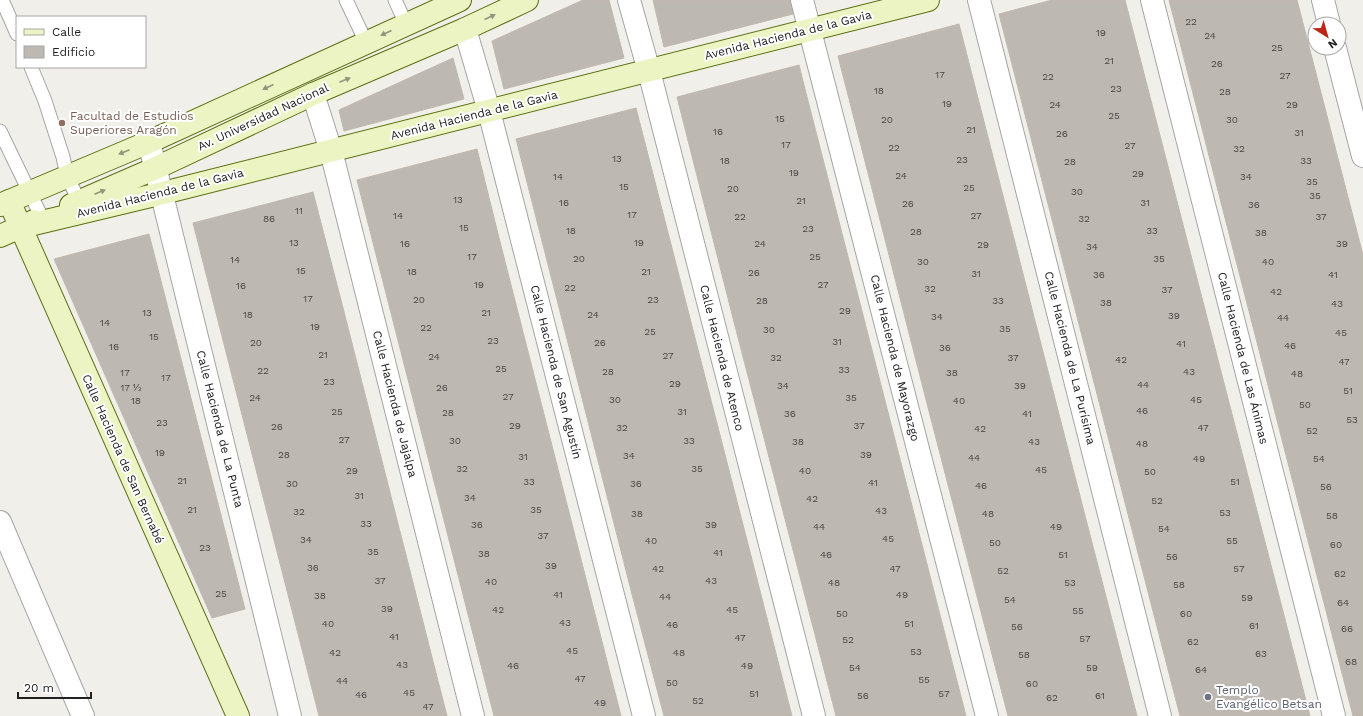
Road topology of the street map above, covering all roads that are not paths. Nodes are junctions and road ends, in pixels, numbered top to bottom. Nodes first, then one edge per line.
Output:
1 (2, 0) edge
2 (346, 0) edge
3 (395, 0) edge
4 (460, 0) edge
5 (527, 0) edge
6 (629, 0) edge
7 (802, 0) edge
8 (928, 0) edge
9 (979, 0) edge
10 (1152, 0) edge
11 (1323, 0) edge
12 (1327, 16) edge
13 (406, 24) junction
14 (465, 29) junction
15 (810, 30) junction
16 (16, 32) edge
17 (366, 42) junction
18 (1337, 56) edge
19 (31, 68) edge
20 (649, 71) junction
21 (313, 94) junction
22 (489, 111) junction
23 (0, 131) edge
24 (149, 142) junction
25 (331, 151) junction
26 (1363, 156) edge
27 (156, 168) junction
28 (67, 176) junction
29 (163, 193) junction
30 (13, 200) edge
31 (79, 201) junction
32 (42, 218) junction
33 (21, 227) junction
34 (0, 236) edge
35 (0, 522) edge
36 (83, 716) edge
37 (238, 716) edge
38 (290, 716) edge
39 (473, 716) edge
40 (644, 716) edge
41 (814, 716) edge
42 (987, 716) edge
43 (1160, 716) edge
44 (1334, 716) edge

1 - 16 lane
2 - 17 lane
3 - 13 lane
4 - 13 street, Av. Universidad Nacional
14 -> 5 street, Av. Universidad Nacional
6 - 20 street, Calle Hacienda de Atenco
7 - 15 street, Calle Hacienda de Mayorazgo
8 - 15 street, Avenida Hacienda de la Gavia
9 - 43 street, Calle Hacienda de La Purísima
10 - 44 street, Calle Hacienda de Las Ánimas
11 - 12 street
13 -> 17 street, Av. Universidad Nacional
21 -> 14 street, Av. Universidad Nacional
14 - 22 street, Calle Hacienda de San Agustín
15 - 20 street, Avenida Hacienda de la Gavia
15 - 42 street, Calle Hacienda de Mayorazgo
17 -> 24 street, Av. Universidad Nacional
18 - 26 street
19 - 28 lane
20 - 22 street, Avenida Hacienda de la Gavia
20 - 41 street, Calle Hacienda de Atenco
21 - 25 street, Calle Hacienda de Jajalpa
21 - 27 street, Av. Universidad Nacional
22 - 25 street, Avenida Hacienda de la Gavia
22 - 40 street, Calle Hacienda de San Agustín
23 - 30 lane
24 - 27 street, Calle Hacienda de La Punta
24 -> 28 street, Av. Universidad Nacional
25 - 29 street, Avenida Hacienda de la Gavia
25 - 39 street, Calle Hacienda de Jajalpa
27 - 29 street, Calle Hacienda de La Punta
31 -> 27 street, Av. Universidad Nacional
28 - 30 street, Av. Universidad Nacional
28 - 31 lane
29 - 33 street, Avenida Hacienda de la Gavia
29 - 38 street, Calle Hacienda de La Punta
30 - 32 lane
30 - 33 street, Calle Hacienda de San Bernabé
31 - 32 street, Av. Universidad Nacional
32 - 33 street, Av. Universidad Nacional
33 - 34 street, Av. Universidad Nacional
33 - 37 street, Calle Hacienda de San Bernabé
35 - 36 street

